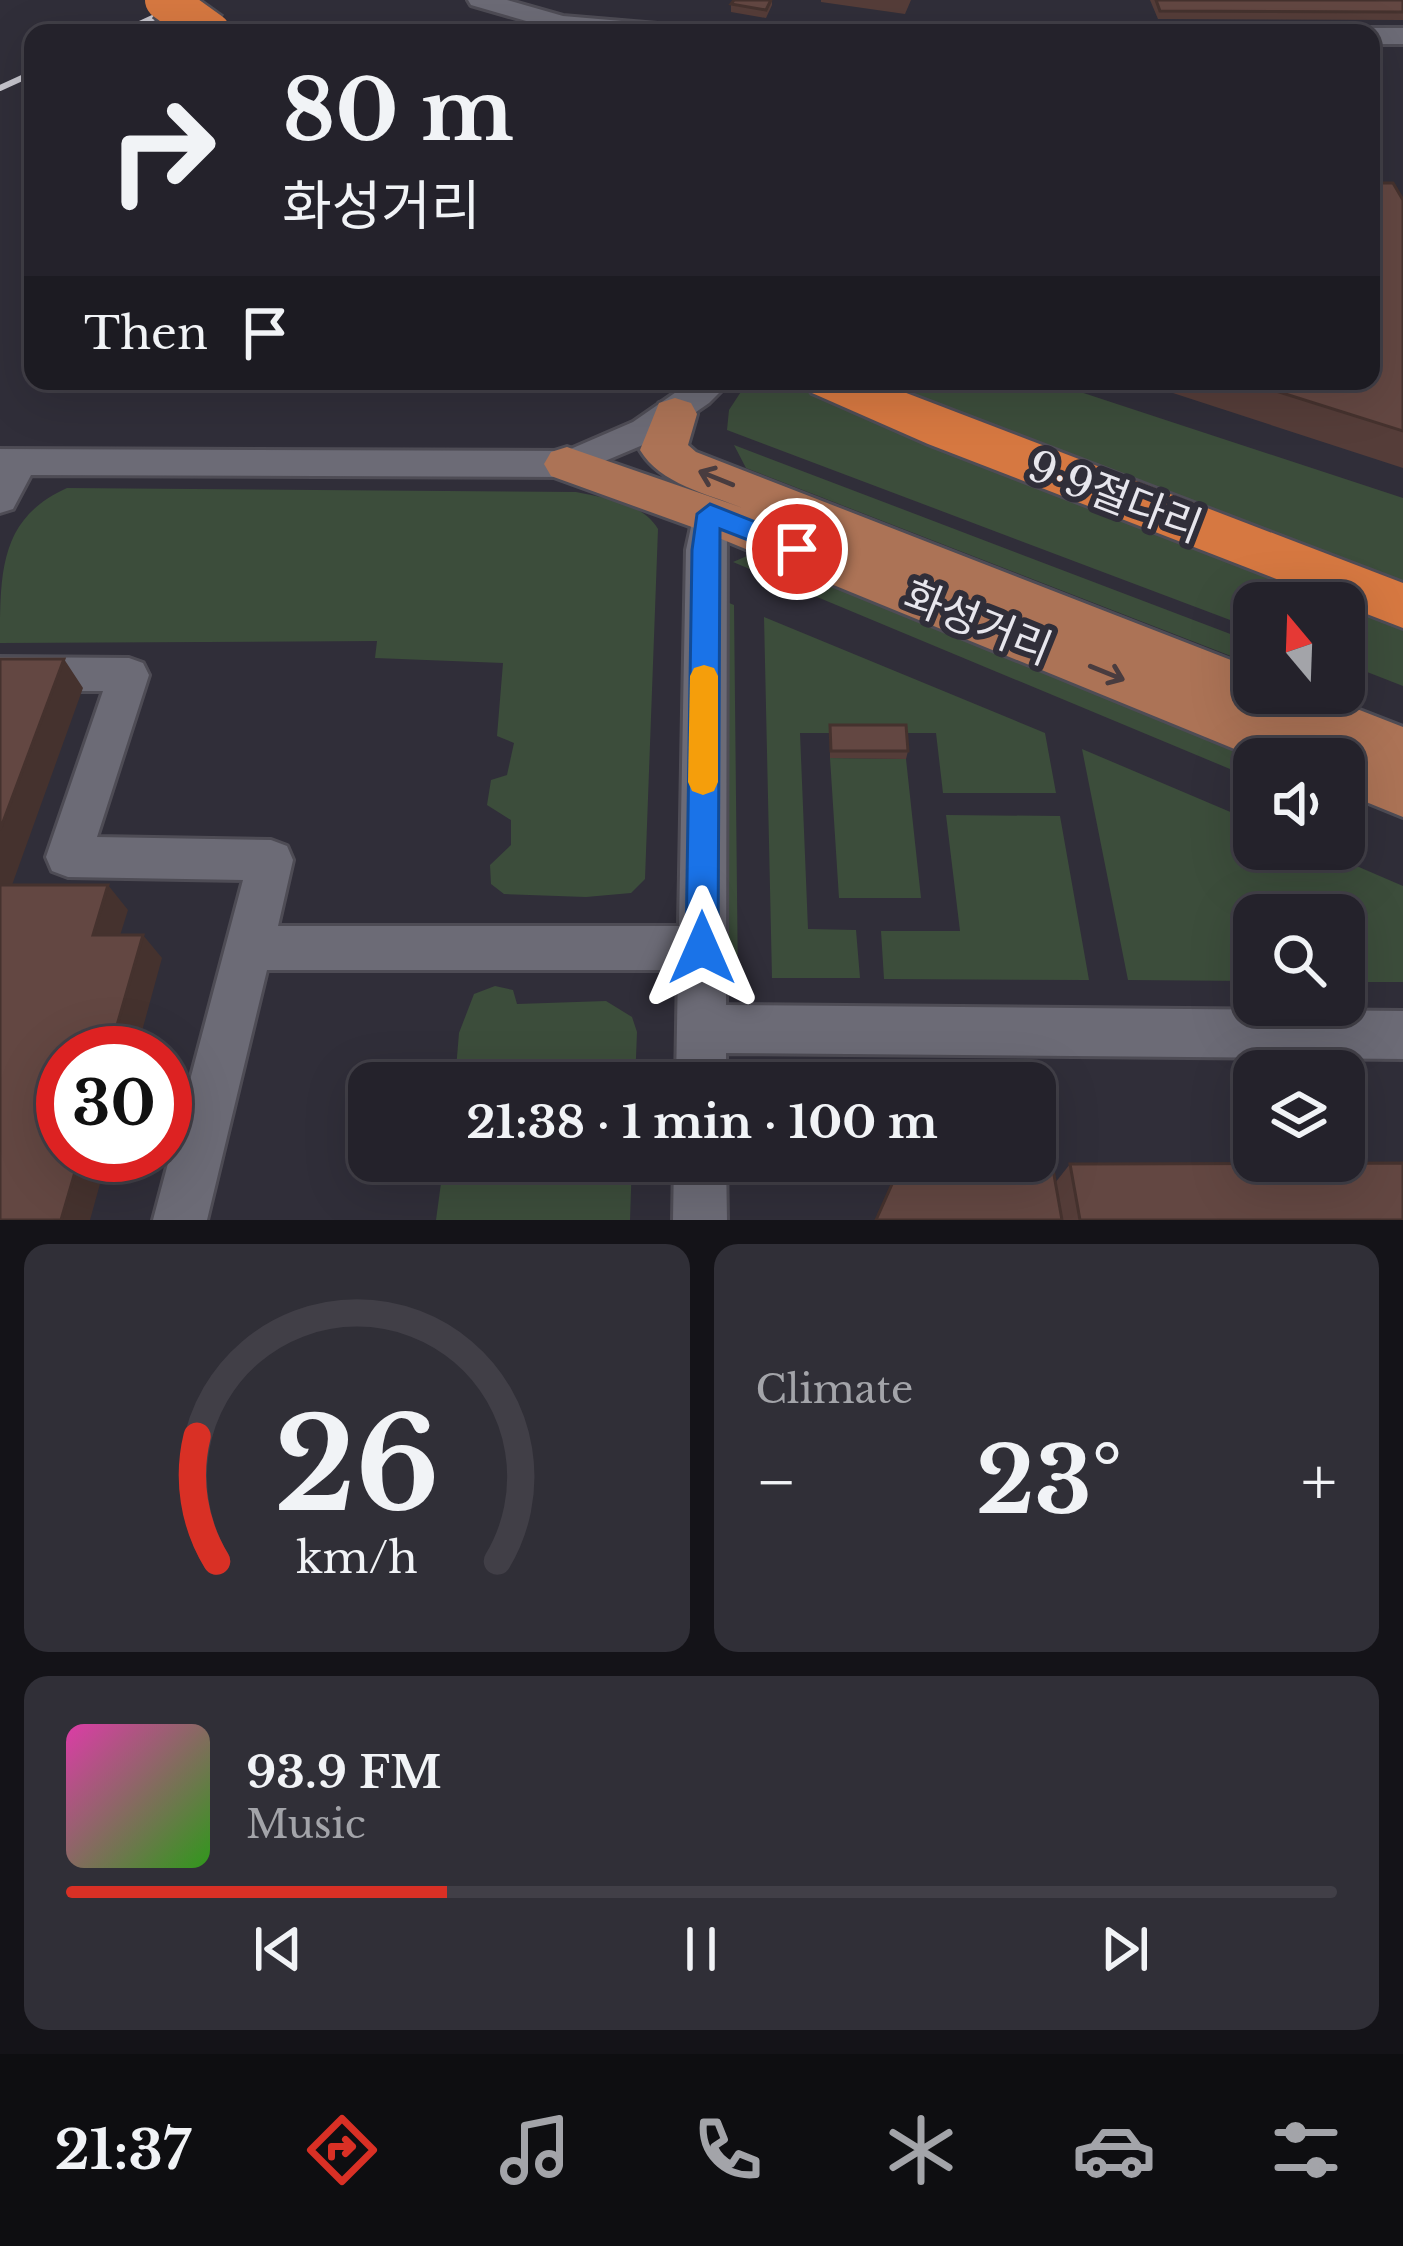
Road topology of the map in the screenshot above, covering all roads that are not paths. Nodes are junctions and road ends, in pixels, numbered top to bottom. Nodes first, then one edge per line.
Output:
1 (126, 0) edge
2 (165, 0) edge
3 (480, 0) edge
4 (159, 24) edge
5 (198, 24) edge
6 (570, 24) edge
7 (704, 390) edge
8 (850, 390) edge
9 (923, 390) edge
10 (675, 415) junction
11 (10, 462) edge
12 (567, 464) junction
13 (0, 500) edge
14 (710, 514) junction
15 (1403, 572) edge
16 (1403, 606) edge
17 (0, 674) edge
18 (1233, 683) edge
19 (1311, 714) edge
20 (1268, 738) edge
21 (1403, 751) edge
22 (1365, 777) edge
23 (1403, 792) edge
24 (248, 948) junction
25 (702, 948) junction
26 (701, 1029) junction
27 (1403, 1035) edge
28 (701, 1062) edge
29 (700, 1182) edge
30 (180, 1220) edge
31 (700, 1220) edge

1 - 4 highway
2 - 5 highway, bridge
3 - 6 street
7 - 10 street
8 - 16 highway, 9·9절다리
9 - 15 highway, 9·9절다리
10 - 12 street
18 -> 10 main road, 화성거리
11 - 12 street
11 - 13 street
12 - 14 main road, 화성거리
14 -> 20 main road, 화성거리
14 - 25 street
17 - 24 street
19 - 21 main road, 화성거리
22 - 23 main road
24 - 25 street
24 - 30 street
25 - 26 street
26 - 27 street
26 - 28 street
29 - 31 street

